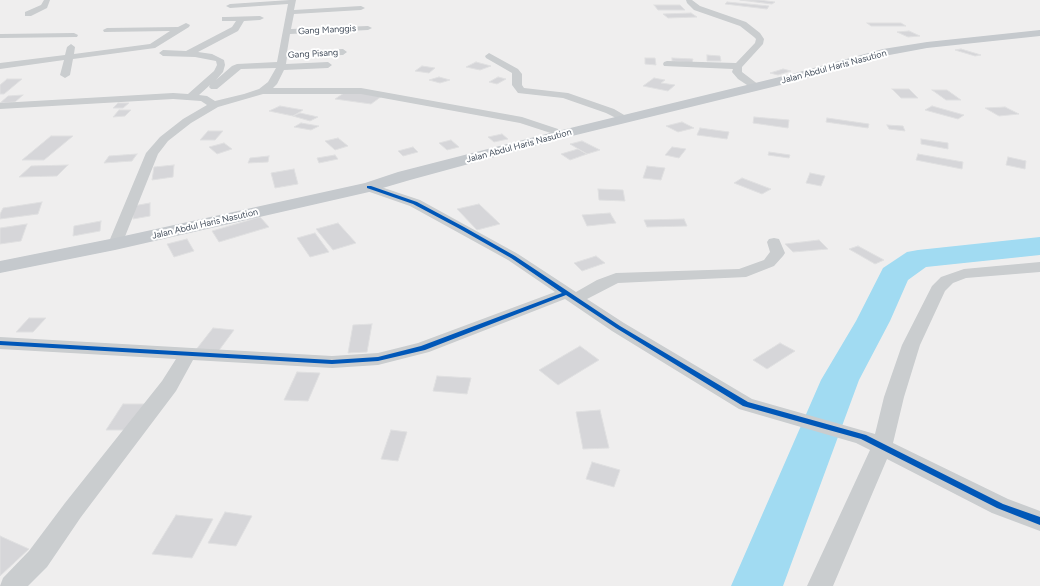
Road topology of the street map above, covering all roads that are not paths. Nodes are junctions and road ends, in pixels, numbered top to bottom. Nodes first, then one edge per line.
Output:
1 (47, 0) edge
2 (689, 0) edge
3 (230, 6) dead end
4 (361, 8) dead end
5 (28, 14) dead end
6 (242, 18) junction
7 (260, 18) dead end
8 (291, 18) edge
9 (225, 19) dead end
10 (368, 28) dead end
11 (107, 30) dead end
12 (1040, 33) edge
13 (0, 36) edge
14 (126, 49) junction
15 (344, 52) dead end
16 (163, 53) dead end
17 (189, 53) junction
18 (489, 56) dead end
19 (69, 57) junction
20 (126, 62) dead end
21 (282, 62) junction
22 (667, 64) dead end
23 (328, 65) dead end
24 (0, 66) edge
25 (738, 66) junction
26 (65, 75) dead end
27 (756, 87) junction
28 (262, 91) junction
29 (192, 96) junction
30 (203, 98) junction
31 (214, 105) junction
32 (0, 106) edge
33 (626, 119) junction
34 (564, 134) junction
35 (369, 187) junction
36 (774, 242) dead end
37 (115, 244) junction
38 (0, 267) edge
39 (1040, 267) edge
40 (571, 296) junction
41 (0, 343) edge
42 (187, 355) junction
43 (872, 441) junction
44 (1040, 521) edge
45 (12, 586) edge
46 (820, 586) edge

1 - 5 street
2 - 25 street
3 - 8 street
4 - 8 street
6 - 7 street
6 - 9 street
6 - 17 street
8 - 10 street, Gang Manggis
8 - 21 street
11 - 14 street
12 - 27 main road, Jalan Abdul Haris Nasution
13 - 19 street
14 - 19 street
14 - 20 street
15 - 21 street, Gang Pisang
16 - 17 street
17 - 29 street
18 - 33 street
19 - 24 street
19 - 26 street
21 - 23 street
21 - 28 street
21 - 30 street
22 - 25 street
25 - 27 street
27 - 33 main road, Jalan Abdul Haris Nasution
28 - 31 street
28 - 34 street
29 - 30 street
29 - 32 street
30 - 31 street
31 - 37 street
33 - 34 main road, Jalan Abdul Haris Nasution
34 - 35 main road, Jalan Abdul Haris Nasution
35 - 37 main road, Jalan Abdul Haris Nasution
35 - 40 street
36 - 40 street
37 - 38 main road, Jalan Abdul Haris Nasution
39 - 43 street
40 - 42 street
40 - 43 street
41 - 42 street
42 - 45 street
43 - 44 street
43 - 46 street

